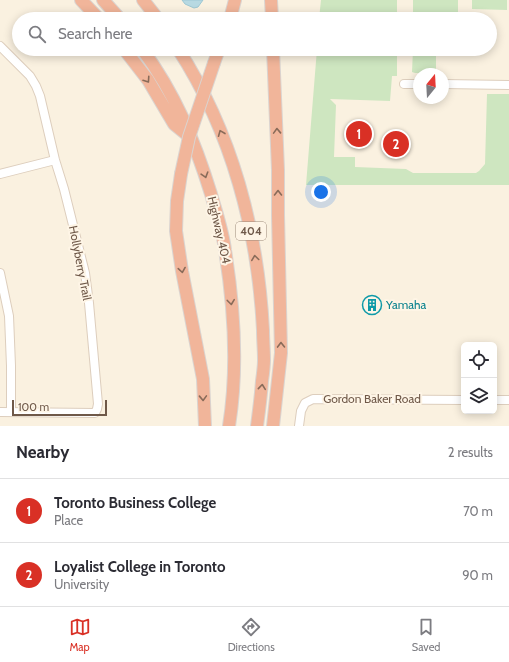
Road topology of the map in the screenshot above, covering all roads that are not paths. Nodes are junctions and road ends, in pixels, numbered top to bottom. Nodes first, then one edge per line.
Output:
1 (81, 0) edge
2 (103, 0) edge
3 (143, 0) edge
4 (235, 0) edge
5 (271, 0) edge
6 (92, 12) edge
7 (114, 12) edge
8 (152, 12) edge
9 (232, 12) edge
10 (272, 12) edge
11 (0, 46) edge
12 (129, 56) edge
13 (146, 56) edge
14 (183, 56) edge
15 (216, 56) edge
16 (273, 56) edge
17 (404, 84) dead end
18 (413, 84) edge
19 (449, 84) edge
20 (509, 85) edge
21 (191, 138) junction
22 (55, 160) junction
23 (0, 174) edge
24 (0, 273) edge
25 (461, 400) edge
26 (497, 400) edge
27 (509, 400) edge
28 (0, 412) edge
29 (11, 412) junction
30 (205, 426) edge
31 (229, 426) edge
32 (257, 426) edge
33 (272, 426) edge
34 (299, 426) edge

1 - 6 highway
2 - 7 highway
3 - 8 highway
4 - 9 highway
5 - 10 highway
11 - 22 street, Hollyberry Trail
12 -> 21 highway
13 - 21 highway, Highway 404 / 404
32 -> 14 highway, 404
15 -> 30 highway, bridge
33 -> 16 highway
17 - 18 street
19 - 20 street
21 -> 31 highway, Highway 404 / 404
22 - 23 street
22 - 29 street, Hollyberry Trail
24 - 29 street
25 - 34 street, Gordon Baker Road
26 - 27 street
28 - 29 street, Hollyberry Trail

